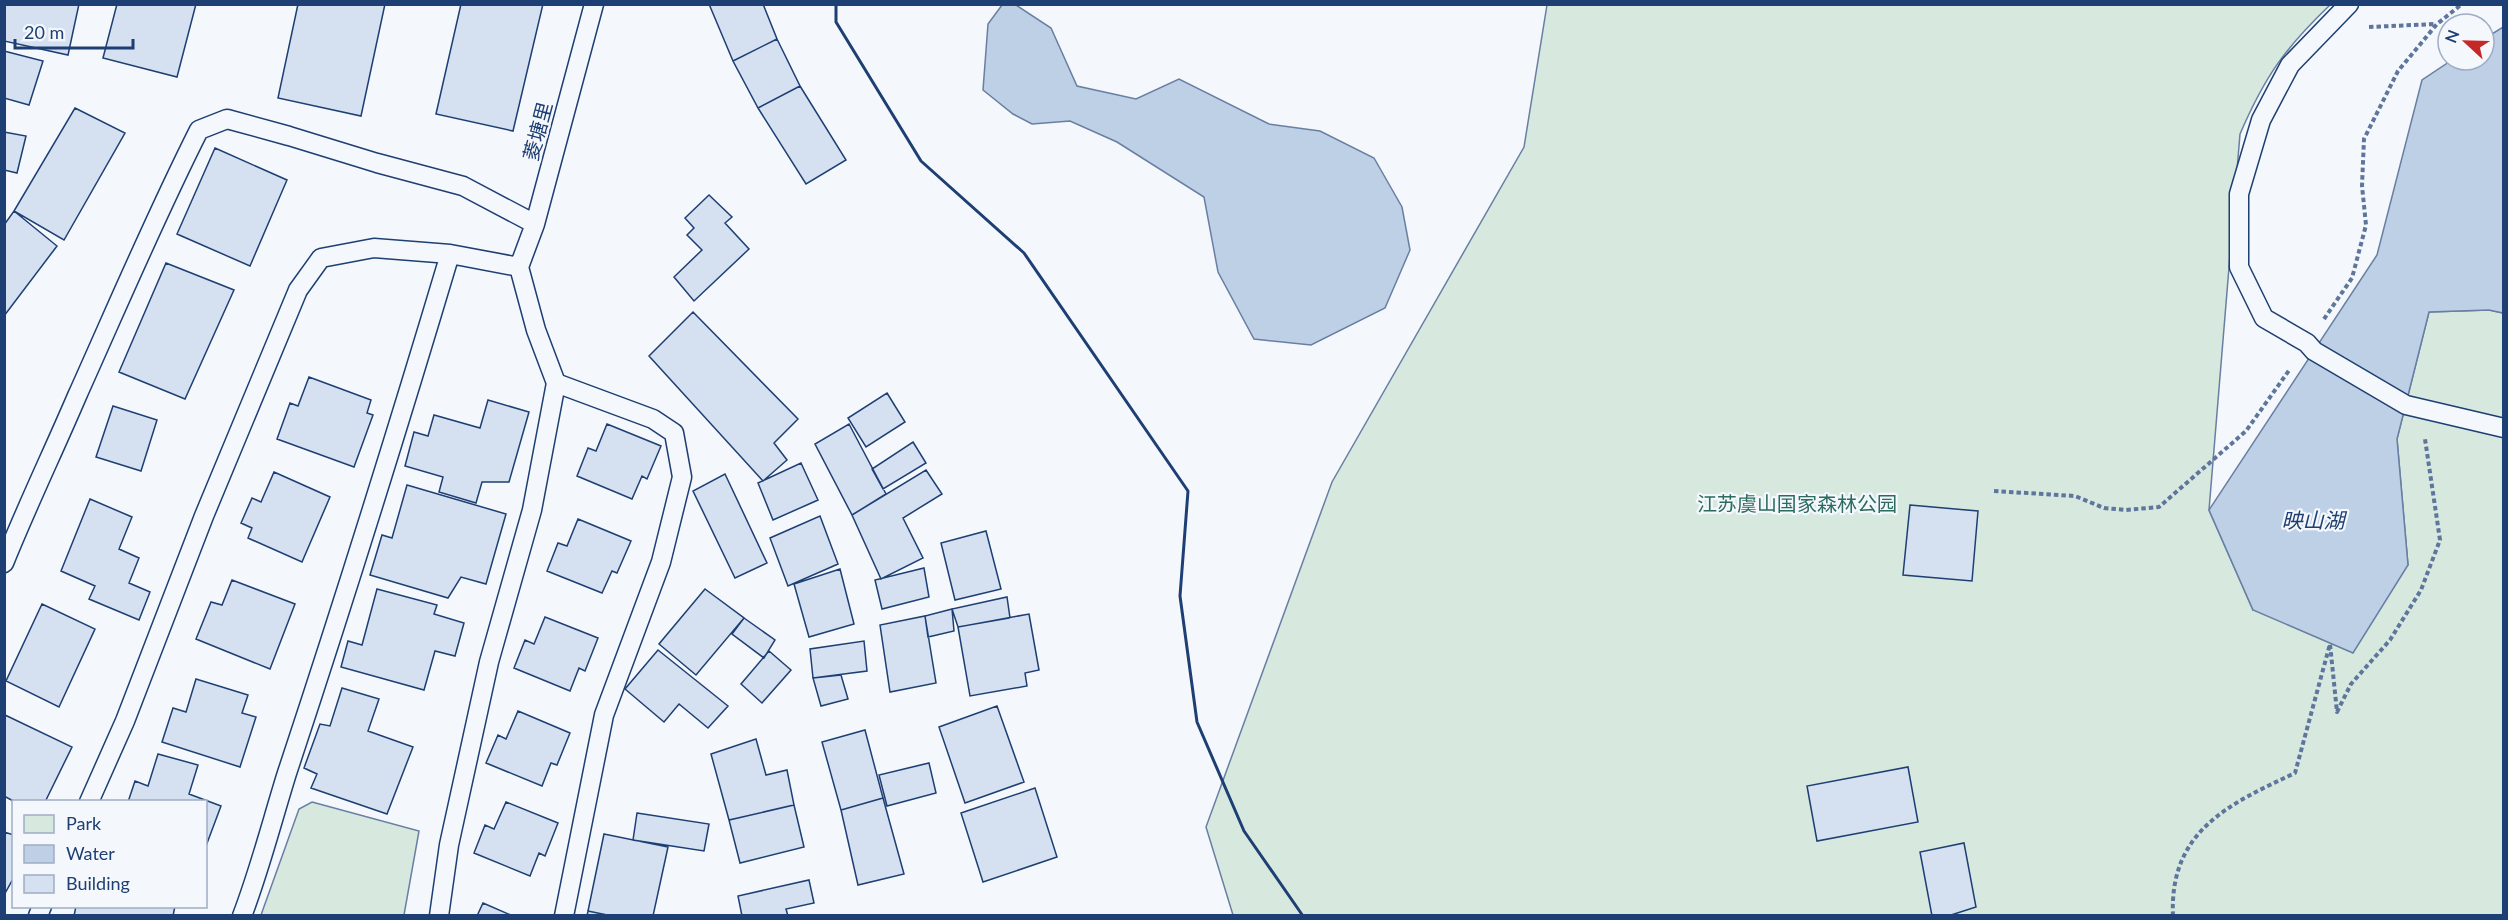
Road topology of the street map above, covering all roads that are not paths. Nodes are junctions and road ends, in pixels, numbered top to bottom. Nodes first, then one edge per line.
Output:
1 (594, 4) edge
2 (2349, 4) edge
3 (535, 224) junction
4 (450, 254) junction
5 (519, 267) junction
6 (556, 383) junction
7 (2504, 428) edge
8 (4, 563) edge
9 (89, 800) edge
10 (242, 915) edge
11 (439, 915) edge
12 (564, 915) edge

1 - 3 lane, 菱塘里
2 - 7 lane
3 - 5 lane, 菱塘里
3 - 8 lane
4 - 5 lane
4 - 9 lane
4 - 10 lane
5 - 6 lane
6 - 11 lane
6 - 12 lane

